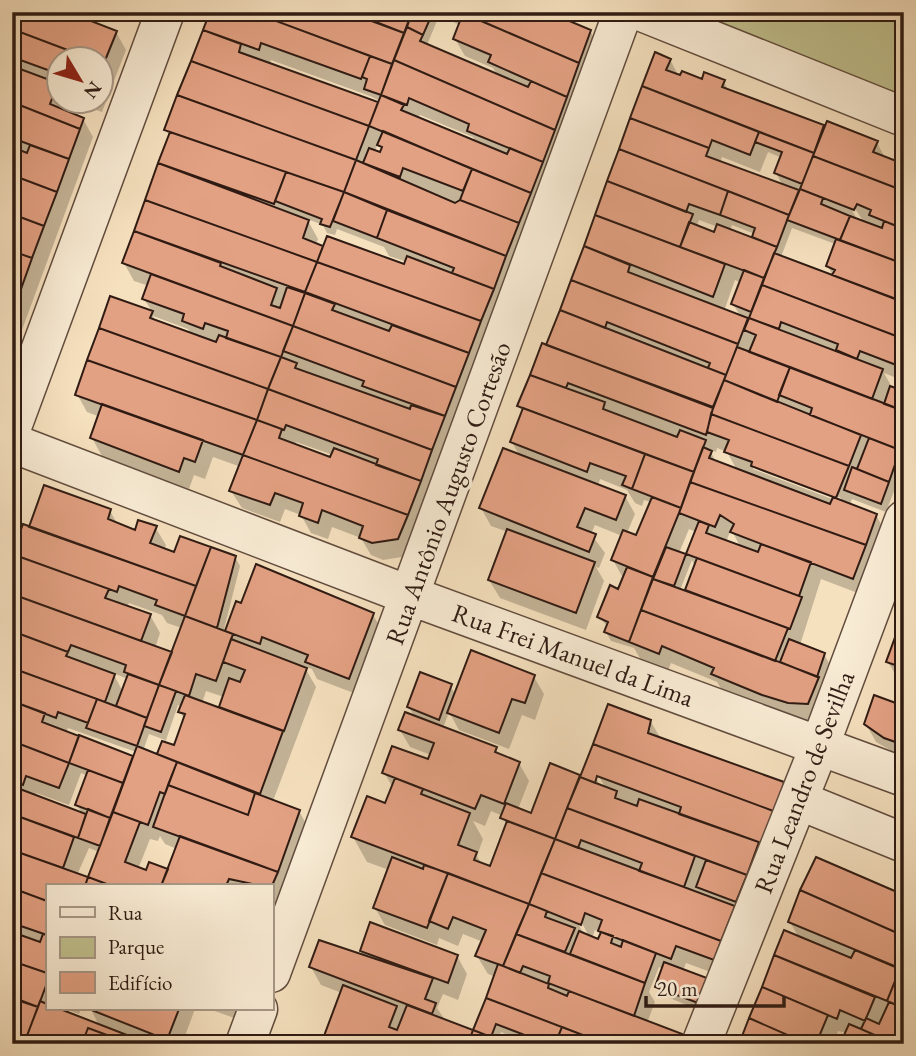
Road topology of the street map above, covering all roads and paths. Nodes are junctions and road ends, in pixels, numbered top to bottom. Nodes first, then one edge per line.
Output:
1 (165, 12) edge
2 (623, 12) edge
3 (642, 12) edge
4 (904, 117) edge
5 (12, 427) edge
6 (12, 443) edge
7 (904, 520) edge
8 (411, 596) junction
9 (820, 745) junction
10 (904, 777) edge
11 (798, 800) junction
12 (904, 843) edge
13 (273, 968) edge
14 (258, 1010) edge
15 (245, 1044) edge
16 (701, 1044) edge

1 - 5 street
2 - 8 street, Rua Antônio Augusto Cortesão
3 - 4 street
6 - 8 street, Rua Frei Manuel da Lima
7 - 9 street, Rua Leandro de Sevilha
8 - 9 street, Rua Frei Manuel da Lima
8 - 13 street, Rua Antônio Augusto Cortesão
9 - 10 street, Rua Frei Manuel da Lima
9 - 11 street, Rua Leandro de Sevilha
11 - 12 street
11 - 16 street, Rua Leandro de Sevilha
14 - 15 street

